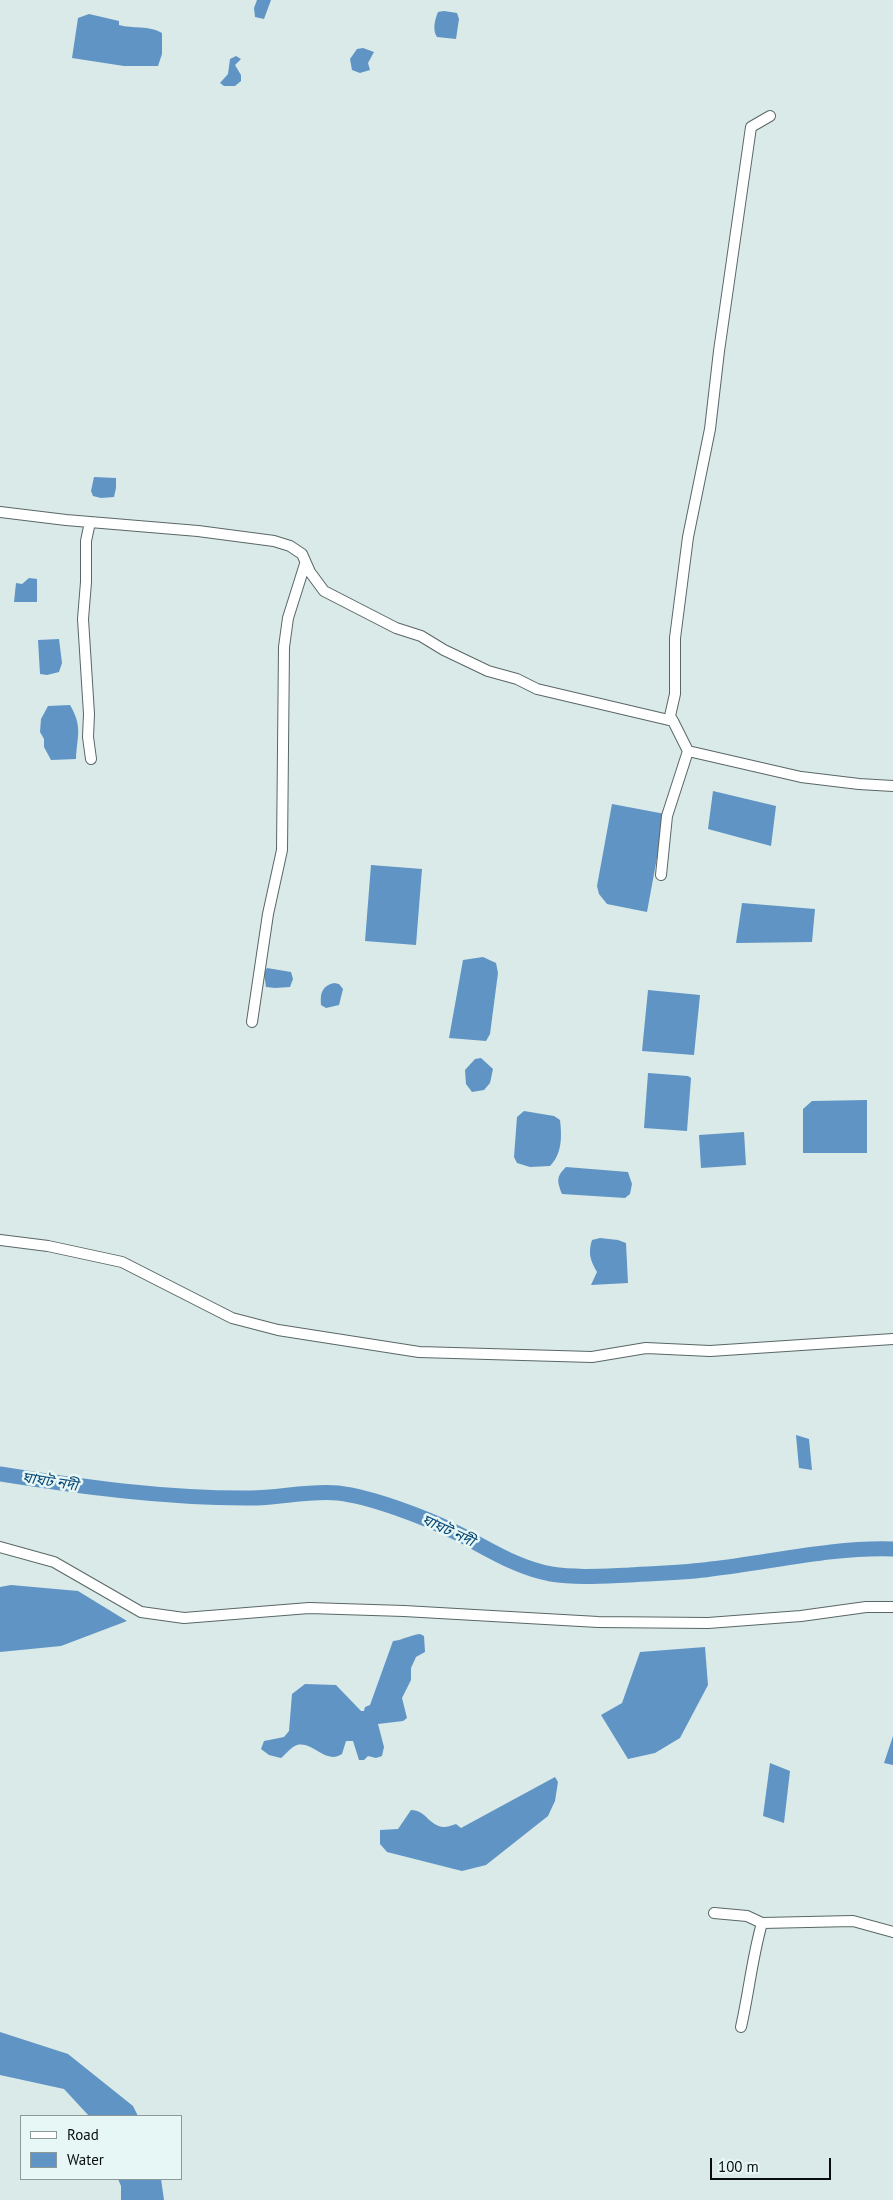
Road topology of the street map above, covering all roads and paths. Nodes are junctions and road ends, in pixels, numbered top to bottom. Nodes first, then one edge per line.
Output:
1 (770, 116) dead end
2 (0, 512) edge
3 (90, 522) junction
4 (305, 564) junction
5 (673, 721) junction
6 (688, 750) junction
7 (91, 759) dead end
8 (893, 786) edge
9 (661, 875) dead end
10 (252, 1022) dead end
11 (0, 1240) edge
12 (893, 1339) edge
13 (0, 1547) edge
14 (893, 1607) edge
15 (714, 1913) dead end
16 (762, 1923) junction
17 (893, 1932) edge
18 (741, 2027) dead end

1 - 5 street
2 - 3 street
3 - 4 street
3 - 7 street
4 - 5 street
4 - 10 street
5 - 6 street
6 - 8 street
6 - 9 street
11 - 12 street
13 - 14 street
15 - 16 street
16 - 17 street
16 - 18 street

